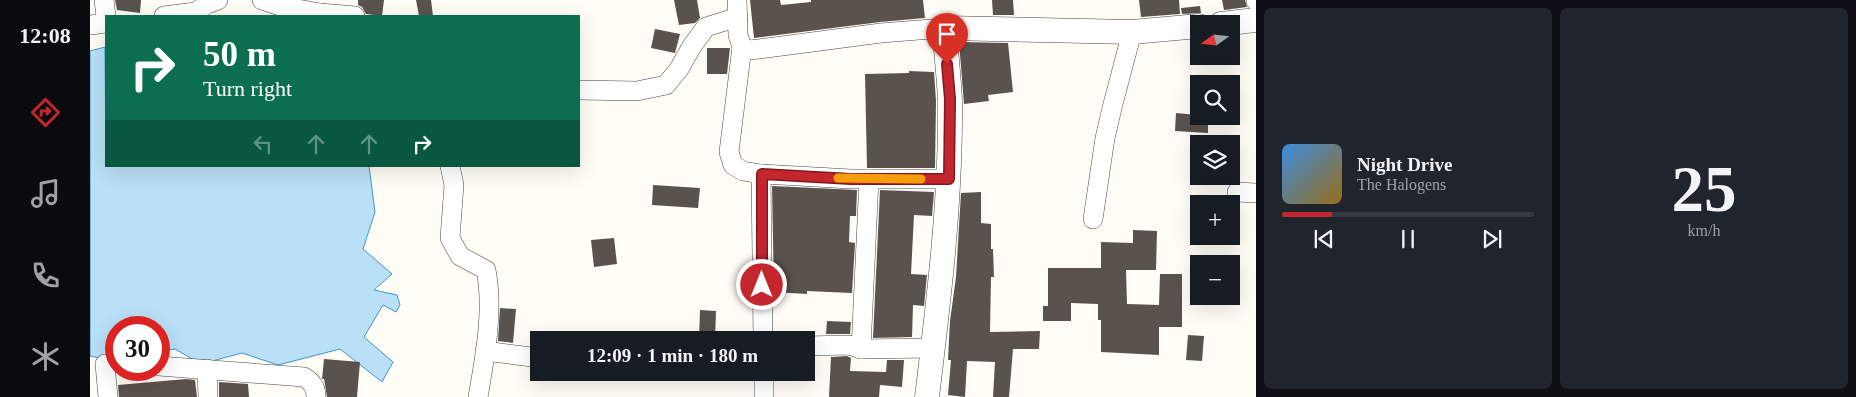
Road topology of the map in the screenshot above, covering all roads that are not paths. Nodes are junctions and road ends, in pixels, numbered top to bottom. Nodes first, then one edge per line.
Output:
1 (104, 0) edge
2 (218, 0) edge
3 (262, 0) edge
4 (737, 8) edge
5 (106, 15) edge
6 (172, 15) edge
7 (320, 15) edge
8 (1256, 20) edge
9 (1240, 22) edge
10 (105, 23) edge
11 (90, 25) edge
12 (1190, 27) edge
13 (944, 28) junction
14 (1132, 32) junction
15 (742, 47) junction
16 (580, 90) edge
17 (450, 167) edge
18 (762, 174) junction
19 (869, 179) junction
20 (949, 179) junction
21 (1237, 192) dead end
22 (1256, 193) edge
23 (1093, 219) dead end
24 (763, 331) edge
25 (815, 346) edge
26 (933, 348) junction
27 (861, 349) junction
28 (485, 351) junction
29 (530, 357) edge
30 (104, 364) edge
31 (170, 367) edge
32 (206, 369) junction
33 (764, 381) edge
34 (108, 397) edge
35 (208, 397) edge
36 (316, 397) edge
37 (478, 397) edge
38 (764, 397) edge
39 (927, 397) edge

1 - 5 street
2 - 6 street
3 - 7 street
4 - 15 street
4 - 16 street
8 - 9 street
10 - 11 street
12 - 14 street
13 - 14 street
13 - 15 street
13 - 20 street
14 - 23 street
15 - 18 street
17 - 28 street
18 - 19 street
18 - 24 street
19 - 20 street
19 - 27 street
20 - 26 street
21 - 22 street
25 - 27 street
26 - 27 street
26 - 39 street
28 - 29 street
28 - 37 street
30 - 34 street
31 - 32 street
32 - 35 street
32 - 36 street
33 - 38 street

